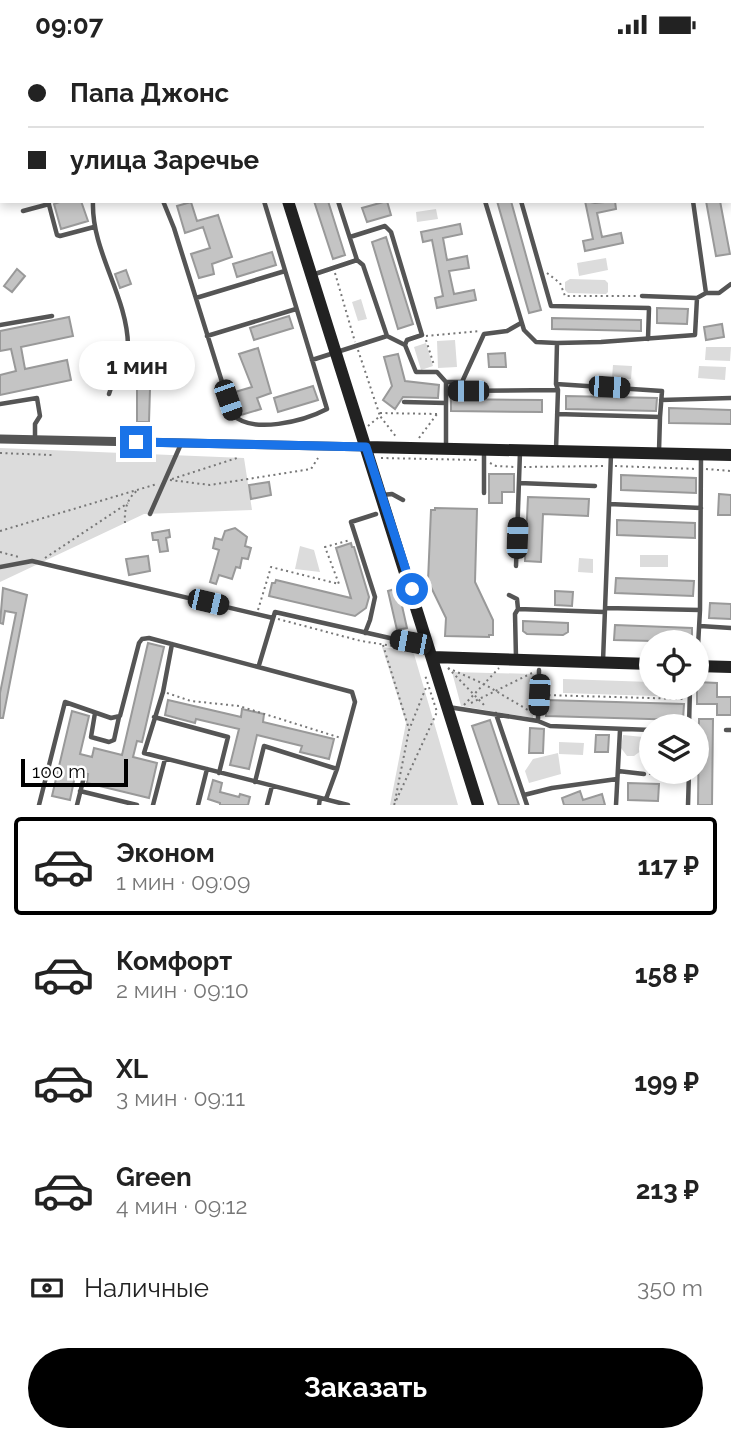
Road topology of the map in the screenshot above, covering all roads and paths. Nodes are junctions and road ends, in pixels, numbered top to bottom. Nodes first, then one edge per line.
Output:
1 (48, 203) edge
2 (93, 203) edge
3 (164, 203) edge
4 (265, 203) edge
5 (289, 203) edge
6 (339, 203) edge
7 (486, 203) edge
8 (522, 203) edge
9 (693, 203) edge
10 (23, 211) dead end
11 (94, 227) junction
12 (350, 237) junction
13 (357, 260) junction
14 (334, 268) junction
15 (540, 268) junction
16 (285, 271) junction
17 (312, 275) junction
18 (731, 284) edge
19 (706, 293) junction
20 (642, 296) joint
21 (196, 298) junction
22 (697, 298) junction
23 (296, 309) junction
24 (52, 316) dead end
25 (521, 323) junction
26 (0, 325) edge
27 (484, 334) junction
28 (207, 336) junction
29 (387, 336) junction
30 (424, 336) junction
31 (648, 339) junction
32 (557, 343) junction
33 (405, 345) junction
34 (356, 347) junction
35 (337, 354) junction
36 (312, 360) junction
37 (437, 372) junction
38 (446, 382) junction
39 (556, 384) junction
40 (558, 390) junction
41 (446, 391) junction
42 (109, 394) dead end
43 (731, 398) edge
44 (661, 400) junction
45 (404, 402) dead end
46 (446, 403) junction
47 (0, 404) edge
48 (379, 414) junction
49 (437, 414) junction
50 (446, 414) junction
51 (557, 414) junction
52 (660, 417) junction
53 (366, 429) dead end
54 (387, 438) dead end
55 (0, 439) edge
56 (36, 439) junction
57 (418, 439) dead end
58 (181, 443) junction
59 (366, 447) junction
60 (446, 448) junction
61 (520, 451) junction
62 (0, 453) edge
63 (555, 453) junction
64 (659, 453) junction
65 (52, 455) dead end
66 (484, 455) junction
67 (701, 455) junction
68 (731, 455) edge
69 (237, 458) dead end
70 (318, 458) dead end
71 (381, 458) dead end
72 (610, 460) junction
73 (519, 467) junction
74 (701, 469) junction
75 (731, 471) edge
76 (166, 481) junction
77 (519, 483) junction
78 (596, 485) dead end
79 (139, 489) junction
80 (484, 493) dead end
81 (381, 495) junction
82 (403, 500) dead end
83 (128, 503) junction
84 (609, 504) junction
85 (701, 508) junction
86 (150, 514) dead end
87 (376, 515) dead end
88 (125, 523) dead end
89 (0, 531) edge
90 (356, 539) junction
91 (0, 552) edge
92 (36, 562) junction
93 (516, 566) dead end
94 (0, 567) edge
95 (509, 594) dead end
96 (605, 610) junction
97 (700, 610) junction
98 (515, 612) junction
99 (257, 614) junction
100 (273, 618) junction
101 (700, 626) junction
102 (731, 628) edge
103 (700, 630) edge
104 (365, 633) junction
105 (172, 644) junction
106 (383, 645) junction
107 (410, 649) dead end
108 (431, 652) junction
109 (516, 660) junction
110 (603, 662) junction
111 (639, 664) edge
112 (259, 665) junction
113 (709, 666) edge
114 (731, 667) edge
115 (499, 668) dead end
116 (539, 670) joint
117 (425, 675) dead end
118 (428, 683) junction
119 (484, 684) junction
120 (497, 691) junction
121 (163, 692) junction
122 (474, 694) junction
123 (539, 695) junction
124 (639, 698) edge
125 (480, 699) junction
126 (447, 706) junction
127 (461, 708) junction
128 (95, 713) junction
129 (494, 713) junction
130 (120, 716) junction
131 (154, 717) junction
132 (538, 719) junction
133 (409, 730) junction
134 (620, 730) junction
135 (639, 730) edge
136 (345, 739) junction
137 (165, 759) junction
138 (206, 769) junction
139 (337, 769) junction
140 (618, 771) junction
141 (219, 772) junction
142 (639, 773) edge
143 (84, 777) dead end
144 (617, 779) junction
145 (255, 782) junction
146 (689, 784) edge
147 (272, 786) junction
148 (80, 791) junction
149 (524, 795) junction
150 (323, 799) junction
151 (39, 805) edge
152 (77, 805) edge
153 (137, 805) edge
154 (153, 805) edge
155 (198, 805) edge
156 (267, 805) edge
157 (318, 805) edge
158 (348, 805) edge
159 (394, 805) edge
160 (478, 805) edge
161 (527, 805) edge
162 (616, 805) edge
163 (688, 805) edge

1 - 10 lane
1 - 11 lane
2 - 11 lane
3 - 21 lane
4 - 16 lane
5 - 17 street
6 - 12 lane
7 - 25 lane
8 - 15 lane
9 - 19 lane
11 - 42 lane
12 - 13 lane
12 - 30 lane
13 - 14 lane
13 - 29 lane
14 - 17 lane
14 - 34 path
15 - 20 path
15 - 31 lane
16 - 21 lane
16 - 23 lane
17 - 35 street
18 - 19 lane
19 - 22 lane
20 - 22 lane
21 - 28 lane
22 - 31 lane
23 - 28 lane
23 - 36 lane
24 - 26 lane
25 - 27 lane
25 - 32 lane
27 - 30 path
27 - 38 lane
28 - 36 lane
29 - 33 lane
29 - 34 lane
30 - 33 lane
30 - 37 path
31 - 32 lane
32 - 39 lane
33 - 37 lane
34 - 35 lane
34 - 48 path
35 - 36 lane
35 - 59 street
37 - 38 lane
38 - 41 lane
39 - 40 lane
39 - 44 lane
40 - 41 lane
40 - 51 lane
41 - 46 lane
43 - 44 lane
44 - 52 lane
45 - 46 lane
46 - 50 lane
47 - 56 lane
48 - 49 path
48 - 53 path
48 - 54 path
49 - 50 path
49 - 57 path
50 - 60 lane
51 - 52 lane
51 - 63 lane
52 - 64 lane
55 - 56 street
56 - 58 street
58 - 59 street
58 - 76 lane
59 - 60 street
59 - 81 street
60 - 66 street
61 - 63 street
61 - 66 street
61 - 73 lane
62 - 65 path
63 - 72 street
64 - 67 street
64 - 72 street
66 - 71 path
66 - 73 path
66 - 80 lane
67 - 68 street
67 - 74 lane
69 - 76 path
70 - 76 path
72 - 73 path
72 - 74 path
72 - 84 lane
73 - 77 lane
74 - 75 path
74 - 85 lane
76 - 79 path
76 - 86 lane
77 - 78 lane
77 - 93 lane
79 - 83 path
79 - 89 path
81 - 82 lane
81 - 108 street
83 - 88 path
83 - 92 path
84 - 85 lane
84 - 96 lane
85 - 97 lane
87 - 90 lane
90 - 99 path
90 - 104 lane
91 - 92 path
92 - 94 lane
92 - 99 lane
95 - 98 lane
96 - 97 lane
96 - 98 lane
96 - 110 lane
97 - 101 lane
98 - 109 lane
99 - 100 lane
100 - 104 lane
100 - 106 path
100 - 112 lane
101 - 102 lane
101 - 103 lane
104 - 108 lane
105 - 112 lane
105 - 121 lane
105 - 130 lane
106 - 107 path
106 - 133 path
108 - 109 street
108 - 126 street
109 - 110 street
110 - 111 street
112 - 136 lane
113 - 114 street
115 - 119 path
116 - 120 path
116 - 123 lane
117 - 118 path
118 - 133 path
118 - 159 path
119 - 120 path
119 - 122 path
119 - 122 path
120 - 125 path
120 - 132 path
121 - 131 lane
121 - 136 path
122 - 125 path
122 - 127 path
123 - 124 path
123 - 132 lane
125 - 127 path
125 - 129 path
126 - 127 lane
126 - 160 street
127 - 129 lane
128 - 130 lane
128 - 130 lane
128 - 151 lane
129 - 132 lane
129 - 149 lane
131 - 137 lane
131 - 141 lane
132 - 134 lane
133 - 159 path
134 - 135 lane
134 - 140 lane
136 - 139 lane
137 - 138 lane
137 - 154 lane
138 - 141 lane
138 - 155 lane
139 - 145 lane
139 - 150 lane
140 - 142 lane
140 - 144 lane
141 - 145 lane
143 - 148 lane
144 - 149 lane
144 - 162 lane
145 - 147 lane
146 - 163 lane
147 - 150 lane
147 - 156 lane
148 - 152 lane
148 - 153 lane
149 - 161 lane
150 - 157 lane
150 - 158 lane

